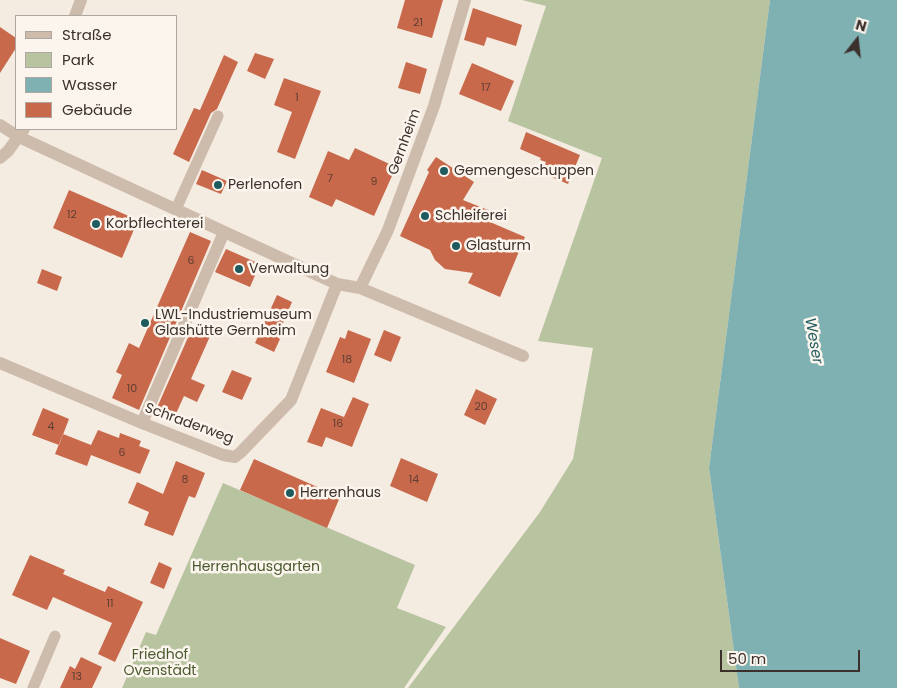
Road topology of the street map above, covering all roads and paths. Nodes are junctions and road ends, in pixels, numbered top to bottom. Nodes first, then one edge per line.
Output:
1 (81, 0) edge
2 (465, 0) edge
3 (75, 15) edge
4 (218, 116) dead end
5 (0, 125) edge
6 (22, 133) edge
7 (0, 158) edge
8 (176, 209) junction
9 (224, 232) junction
10 (337, 284) junction
11 (360, 288) junction
12 (523, 356) dead end
13 (0, 363) edge
14 (142, 423) junction
15 (55, 636) dead end
16 (33, 688) edge

1 - 3 street
2 - 11 street, Gernheim
4 - 8 lane
5 - 6 street
6 - 7 street
6 - 8 street
8 - 9 street
9 - 10 street
9 - 14 street
10 - 11 street
10 - 14 street, Schraderweg
11 - 12 street
13 - 14 street, Schraderweg
15 - 16 lane

